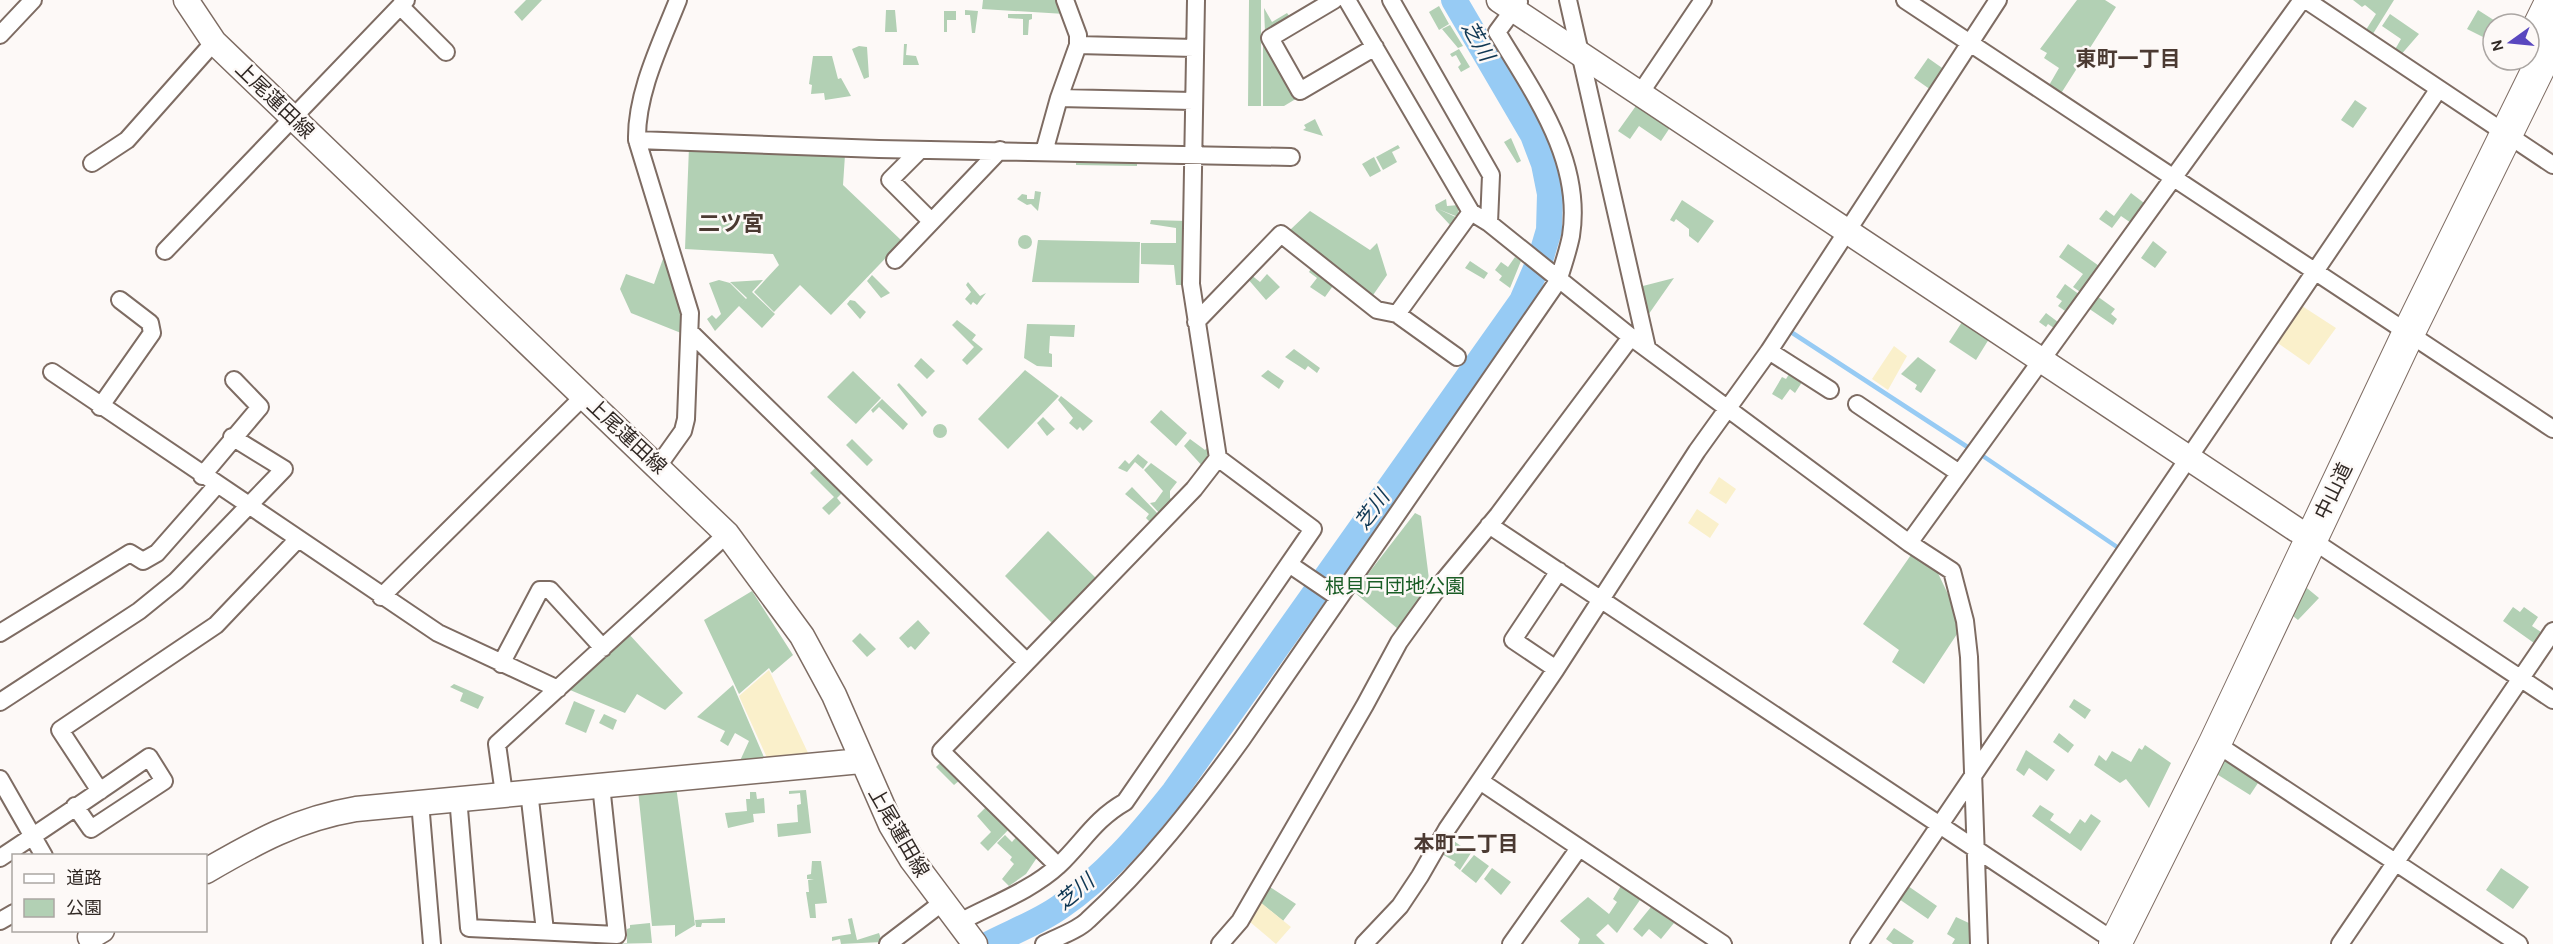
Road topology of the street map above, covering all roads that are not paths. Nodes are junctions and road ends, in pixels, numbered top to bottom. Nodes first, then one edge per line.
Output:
1 (33, 0) edge
2 (186, 0) edge
3 (678, 0) edge
4 (1065, 0) edge
5 (1196, 0) edge
6 (1334, 0) edge
7 (1347, 0) edge
8 (1391, 0) edge
9 (1568, 0) edge
10 (1703, 0) edge
11 (1905, 0) edge
12 (1998, 0) edge
13 (2304, 0) edge
14 (2552, 0) edge
15 (403, 3) edge
16 (1511, 4) edge
17 (2541, 23) edge
18 (0, 35) edge
19 (2553, 39) edge
20 (214, 42) junction
21 (1970, 42) junction
22 (1078, 45) junction
23 (1375, 47) junction
24 (1194, 48) junction
25 (447, 52) dead end
26 (1579, 55) junction
27 (2519, 72) edge
28 (2438, 90) junction
29 (1639, 94) junction
30 (1059, 98) junction
31 (1193, 101) junction
32 (293, 117) junction
33 (2499, 130) junction
34 (637, 140) junction
35 (920, 150) junction
36 (1000, 150) junction
37 (1044, 152) junction
38 (1193, 155) junction
39 (1291, 157) dead end
40 (92, 163) dead end
41 (2553, 165) edge
42 (2173, 178) junction
43 (1490, 193) junction
44 (1468, 208) junction
45 (932, 221) junction
46 (1489, 223) junction
47 (1846, 232) junction
48 (165, 251) dead end
49 (895, 260) dead end
50 (2315, 271) junction
51 (1556, 279) junction
52 (120, 300) dead end
53 (1397, 314) junction
54 (1196, 322) junction
55 (2402, 329) junction
56 (691, 333) junction
57 (1631, 337) junction
58 (1647, 348) junction
59 (1769, 351) junction
60 (1457, 357) dead end
61 (2042, 359) junction
62 (52, 372) dead end
63 (234, 380) dead end
64 (1830, 390) dead end
65 (584, 396) junction
66 (1857, 404) dead end
67 (100, 407) junction
68 (1727, 407) junction
69 (2553, 429) edge
70 (232, 437) junction
71 (2189, 457) junction
72 (1218, 458) junction
73 (658, 466) junction
74 (1959, 473) junction
75 (209, 481) junction
76 (248, 508) junction
77 (1489, 525) junction
78 (727, 534) junction
79 (2303, 534) junction
80 (297, 540) junction
81 (1910, 543) junction
82 (1294, 567) junction
83 (1559, 572) junction
84 (381, 597) junction
85 (1339, 598) junction
86 (1600, 600) junction
87 (2553, 631) edge
88 (0, 633) edge
89 (603, 648) junction
90 (1027, 662) junction
91 (501, 664) junction
92 (1556, 669) junction
93 (2521, 679) junction
94 (558, 689) junction
95 (2553, 700) edge
96 (0, 702) edge
97 (2215, 743) junction
98 (861, 761) junction
99 (1974, 771) junction
100 (0, 780) edge
101 (1480, 781) junction
102 (601, 785) junction
103 (100, 791) junction
104 (529, 791) junction
105 (504, 794) junction
106 (458, 797) junction
107 (420, 802) junction
108 (75, 806) junction
109 (1940, 824) junction
110 (33, 836) junction
111 (1579, 848) junction
112 (1977, 848) junction
113 (43, 854) edge
114 (0, 858) edge
115 (2394, 862) junction
116 (1058, 866) junction
117 (207, 870) edge
118 (943, 902) junction
119 (958, 922) junction
120 (546, 931) junction
121 (2110, 941) edge
122 (974, 943) edge
123 (432, 944) edge
124 (888, 944) edge
125 (1044, 944) edge
126 (1220, 944) edge
127 (1364, 944) edge
128 (1511, 944) edge
129 (1723, 944) edge
130 (1859, 944) edge
131 (1979, 944) edge
132 (2340, 944) edge
133 (2519, 944) edge

1 - 18 street
2 - 20 street, 上尾蓮田線
3 - 34 street
4 - 22 street
5 - 24 street
6 - 23 street
7 - 23 street
8 - 43 street
9 - 26 street
10 - 29 street
11 - 21 street
12 - 21 street
13 - 28 street
13 - 42 street
14 - 17 highway
15 - 25 street
15 - 32 street
16 - 26 street
16 - 51 street
19 - 33 highway, 中山道
20 - 32 street, 上尾蓮田線
20 - 40 street
21 - 42 street
21 - 47 street
22 - 24 street
22 - 30 street
23 - 44 street
24 - 31 street
26 - 29 street
26 - 58 street
27 - 33 highway, 中山道
28 - 33 street
28 - 50 street
29 - 47 street
30 - 31 street
30 - 37 street
31 - 38 street
32 - 48 street
32 - 65 street, 上尾蓮田線
33 - 41 street
33 - 55 highway, 中山道
34 - 35 street
34 - 56 street
35 - 36 street
35 - 45 street
36 - 37 street
36 - 45 street
37 - 38 street
38 - 39 street
38 - 54 street
42 - 50 street
42 - 61 street
43 - 44 street
43 - 46 street
44 - 46 street
44 - 53 street
45 - 49 street
46 - 51 street
47 - 59 street
47 - 61 street
50 - 55 street
50 - 71 street
51 - 57 street
51 - 85 street
52 - 67 street
53 - 54 street
53 - 60 street
54 - 72 street
55 - 69 street
55 - 79 highway, 中山道
56 - 73 street
56 - 90 street
57 - 58 street
57 - 77 street
58 - 68 street
59 - 64 street
59 - 68 street
61 - 71 street
61 - 74 street
62 - 67 street
63 - 70 street
65 - 73 street, 上尾蓮田線
65 - 84 street
66 - 74 street
67 - 75 street
68 - 81 street
68 - 86 street
70 - 75 street
70 - 76 street
71 - 79 street
71 - 99 street
72 - 82 street
72 - 90 street
73 - 78 street, 上尾蓮田線
74 - 81 street
75 - 76 street
75 - 88 street
76 - 80 street
76 - 96 street
77 - 83 street
77 - 126 street
78 - 89 street
78 - 98 street, 上尾蓮田線
79 - 93 street
79 - 97 highway, 中山道
79 - 121 highway, 中山道
80 - 84 street
80 - 103 street
81 - 99 street
82 - 85 street
82 - 116 street
83 - 86 street
83 - 92 street
84 - 91 street
85 - 125 street
86 - 92 street
86 - 109 street
87 - 93 street
89 - 91 street
89 - 94 street
90 - 116 street
91 - 94 street
92 - 101 street
93 - 95 street
93 - 115 street
94 - 105 street
97 - 115 street
97 - 121 highway, 中山道
98 - 102 street
98 - 118 street, 上尾蓮田線
99 - 109 street
99 - 112 street
100 - 110 street
101 - 111 street
101 - 127 street
102 - 104 street
102 - 120 street
103 - 108 street
103 - 108 street
104 - 105 street
104 - 120 street
105 - 106 street
106 - 107 street
106 - 120 street
107 - 117 street
107 - 123 street
108 - 110 street
109 - 112 street
109 - 130 street
110 - 113 street
110 - 114 street
111 - 128 street
111 - 129 street
112 - 121 street
112 - 131 street
115 - 132 street
115 - 133 street
116 - 119 street
118 - 119 street, 上尾蓮田線
118 - 124 street
119 - 122 street, 上尾蓮田線

